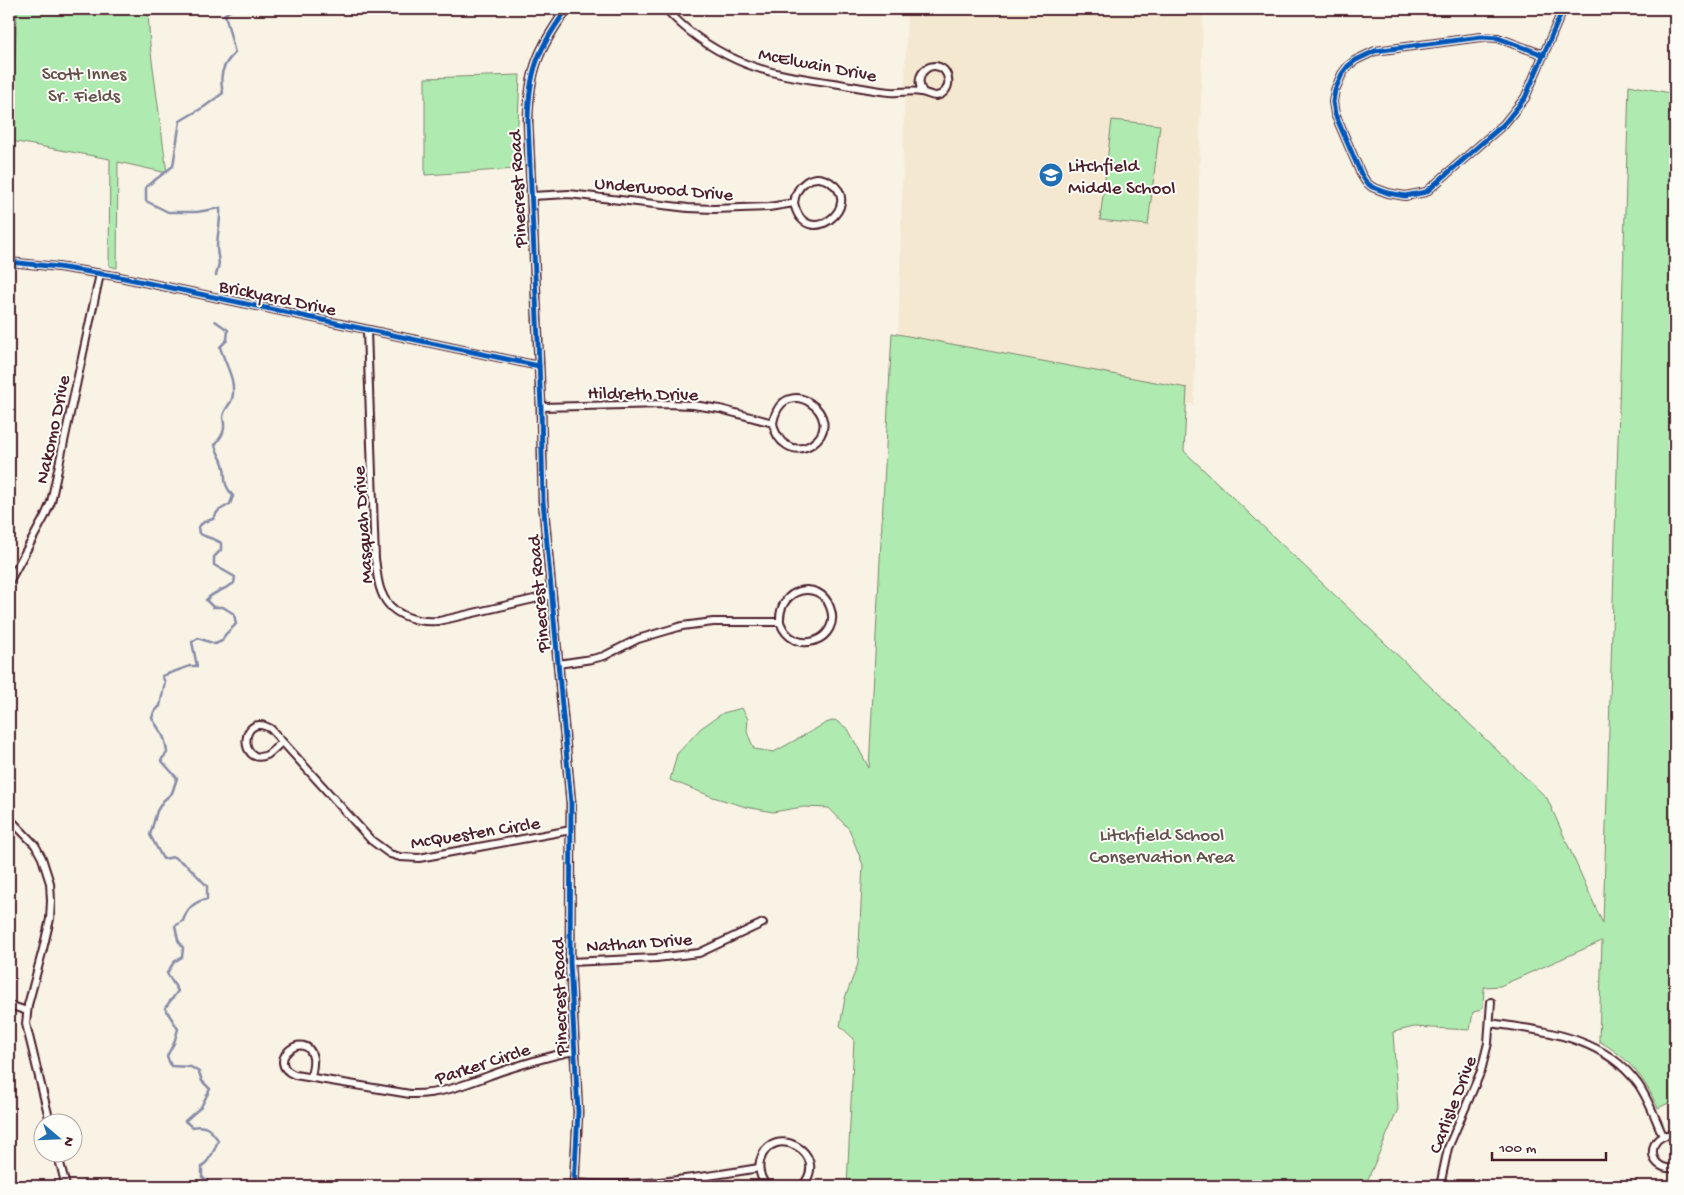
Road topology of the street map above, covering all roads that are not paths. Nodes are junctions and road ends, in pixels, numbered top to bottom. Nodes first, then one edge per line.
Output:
1 (567, 9) edge
2 (666, 9) edge
3 (1563, 9) edge
4 (1544, 55) junction
5 (923, 92) junction
6 (532, 196) junction
7 (794, 203) junction
8 (9, 262) edge
9 (100, 274) junction
10 (367, 330) junction
11 (539, 366) junction
12 (541, 407) junction
13 (773, 423) junction
14 (9, 582) edge
15 (551, 595) junction
16 (780, 622) junction
17 (558, 664) junction
18 (282, 742) junction
19 (9, 818) edge
20 (571, 830) junction
21 (763, 923) dead end
22 (570, 962) junction
23 (1492, 1002) dead end
24 (9, 1005) edge
25 (27, 1011) junction
26 (1490, 1023) junction
27 (574, 1051) junction
28 (311, 1077) junction
29 (47, 1112) edge
30 (1663, 1136) junction
31 (1675, 1136) edge
32 (60, 1162) edge
33 (759, 1168) junction
34 (1675, 1168) edge
35 (574, 1184) edge
36 (66, 1186) edge
37 (767, 1186) edge
38 (802, 1186) edge
39 (1440, 1186) edge

1 - 6 street, Pinecrest Road
2 - 5 street, McElwain Drive
3 - 4 street
4 - 4 street
5 - 5 street, McElwain Drive
6 - 7 street, Underwood Drive
6 - 11 street, Pinecrest Road
7 - 7 street
8 - 9 street, Brickyard Drive
9 - 10 street, Brickyard Drive
9 - 14 street, Nakomo Drive
10 - 11 street, Brickyard Drive
10 - 15 street, Masquah Drive
11 - 12 street, Pinecrest Road
12 - 13 street, Hildreth Drive
12 - 15 street, Pinecrest Road
13 - 13 street
15 - 17 street, Pinecrest Road
16 - 16 street
16 - 17 street
17 - 20 street, Pinecrest Road
18 - 18 street, McQuesten Circle
18 - 20 street, McQuesten Circle
19 - 25 street
20 - 22 street, Pinecrest Road
21 - 22 street, Nathan Drive
22 - 27 street, Pinecrest Road
23 - 26 street, Carlisle Drive
24 - 25 street
25 - 29 street
26 - 30 street
26 - 39 street, Carlisle Drive
27 - 28 street, Parker Circle
27 - 35 street, Pinecrest Road
28 - 28 street, Parker Circle
30 - 31 street
30 - 34 street
32 - 36 street
33 - 35 street
33 - 37 street
33 - 38 street

